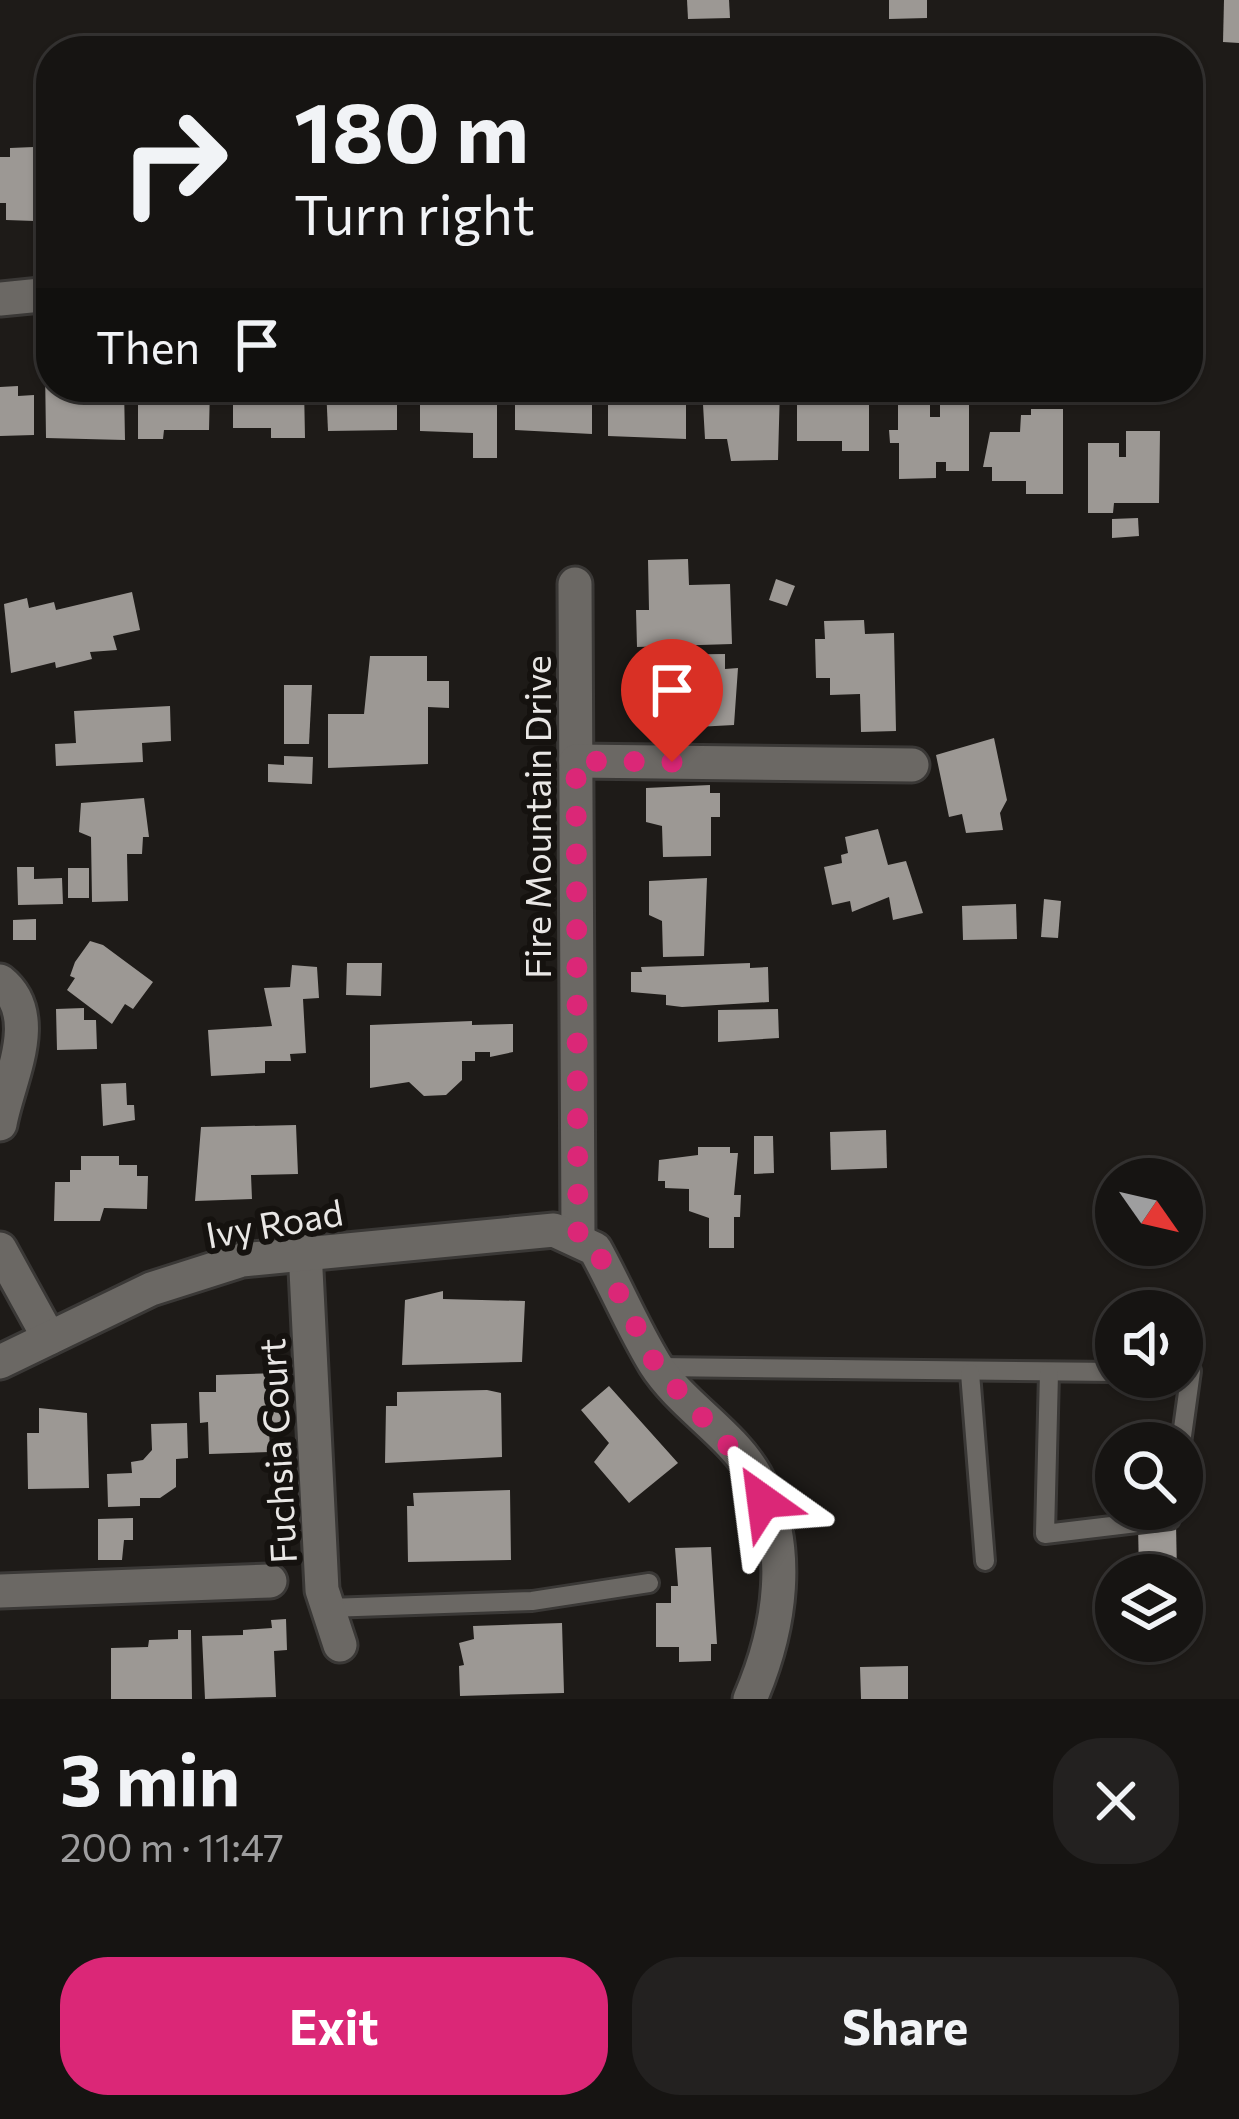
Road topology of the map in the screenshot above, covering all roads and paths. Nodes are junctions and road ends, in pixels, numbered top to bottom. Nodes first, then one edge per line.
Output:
1 (36, 295) edge
2 (0, 299) edge
3 (575, 584) dead end
4 (576, 761) junction
5 (912, 765) dead end
6 (0, 981) edge
7 (0, 1124) edge
8 (578, 1236) junction
9 (0, 1249) edge
10 (305, 1250) junction
11 (49, 1338) junction
12 (0, 1362) edge
13 (657, 1367) junction
14 (1049, 1372) junction
15 (1095, 1372) edge
16 (970, 1373) junction
17 (1095, 1528) edge
18 (985, 1562) dead end
19 (270, 1581) dead end
20 (649, 1583) dead end
21 (0, 1591) edge
22 (328, 1608) junction
23 (340, 1645) dead end
24 (750, 1699) edge

1 - 2 street
3 - 4 street, Fire Mountain Drive
4 - 5 street
4 - 8 street, Fire Mountain Drive
6 - 7 street
8 - 10 street, Ivy Road
8 - 13 street
9 - 11 street
10 - 11 street, Ivy Road
10 - 22 street, Fuchsia Court
11 - 12 street, Ivy Road
13 - 16 lane
13 - 24 street
14 - 15 lane
14 - 16 lane
14 - 17 lane
16 - 18 lane
19 - 21 street
20 - 22 lane
22 - 23 street, Fuchsia Court

